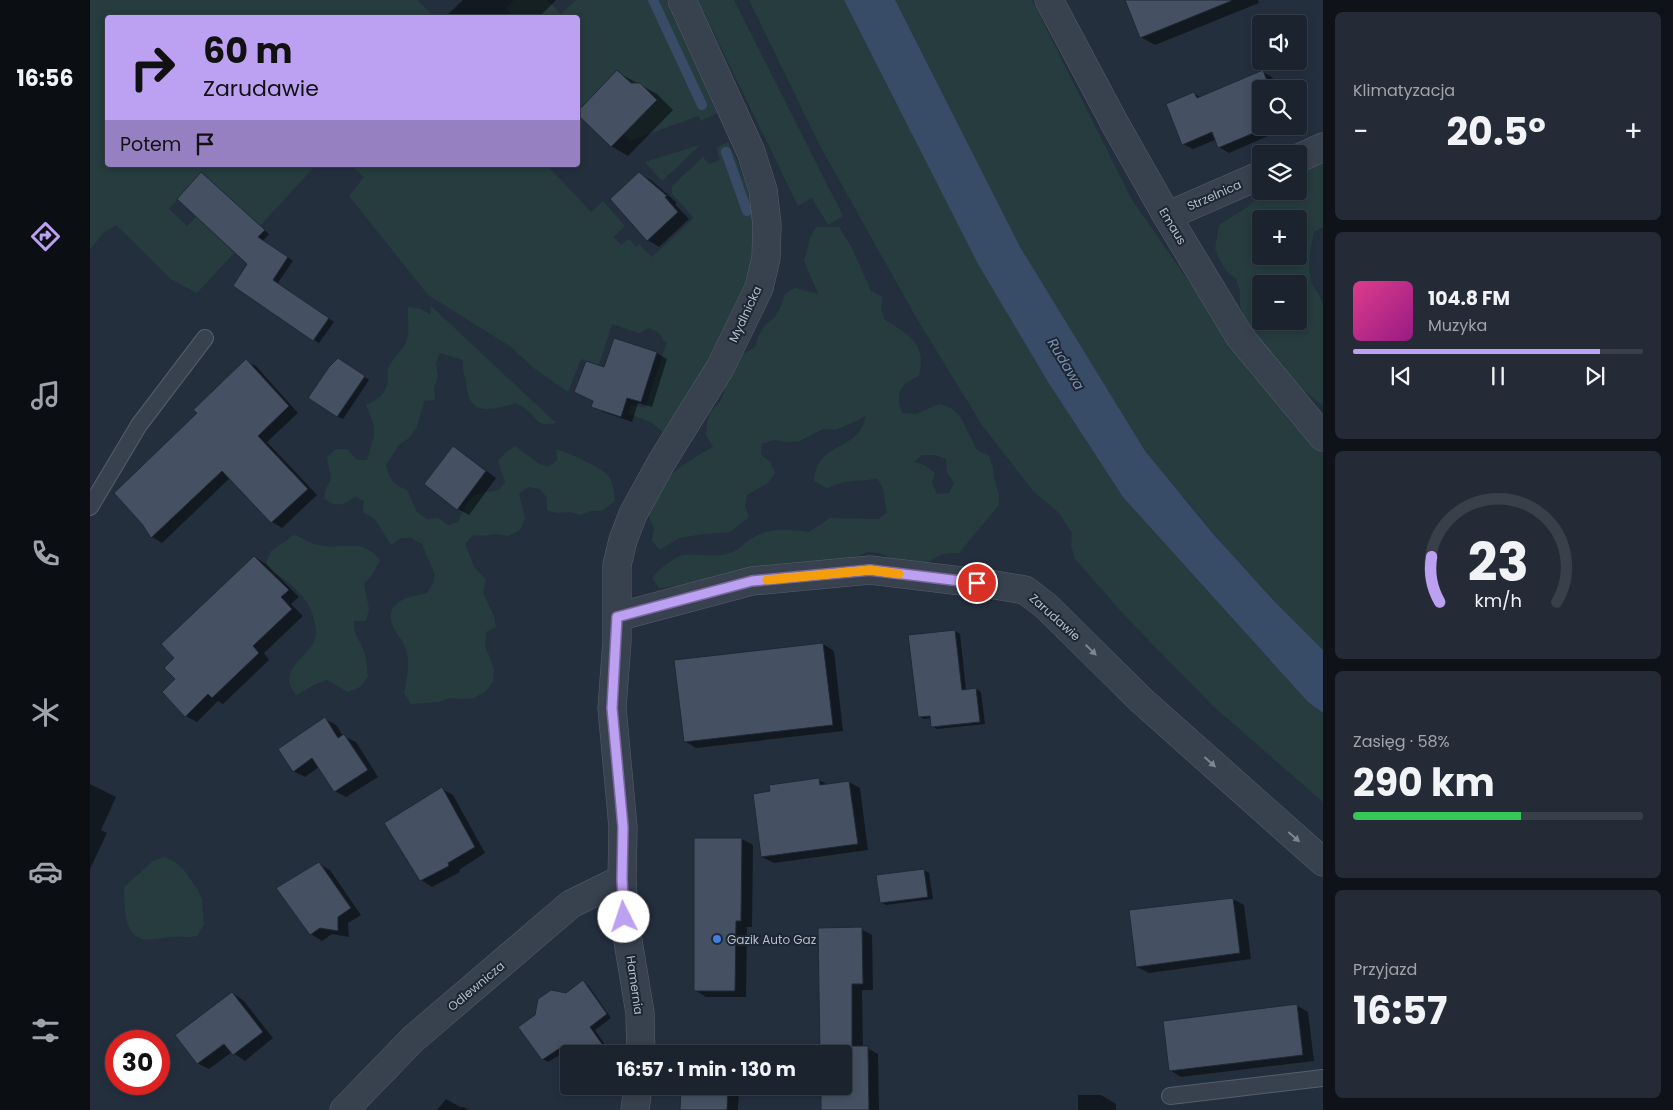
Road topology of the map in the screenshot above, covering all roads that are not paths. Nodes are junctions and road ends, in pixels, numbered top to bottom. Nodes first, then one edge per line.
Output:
1 (682, 0) edge
2 (1048, 0) edge
3 (1323, 147) edge
4 (1307, 154) edge
5 (1252, 179) edge
6 (1167, 216) junction
7 (206, 338) dead end
8 (1323, 437) edge
9 (90, 507) edge
10 (617, 617) junction
11 (1323, 862) edge
12 (622, 879) junction
13 (640, 1045) edge
14 (1323, 1078) edge
15 (637, 1095) edge
16 (1170, 1096) dead end
17 (344, 1110) edge
18 (635, 1110) edge

1 - 10 street, Mydlnicka
2 - 6 street, Emaus
3 - 4 street
5 - 6 street, Strzelnica
6 - 8 street, Emaus
7 - 9 lane
10 -> 11 street, Zarudawie
10 - 12 street, Hamernia
12 - 13 street, Hamernia
12 - 17 street, Odlewnicza
14 - 16 lane
15 - 18 street

